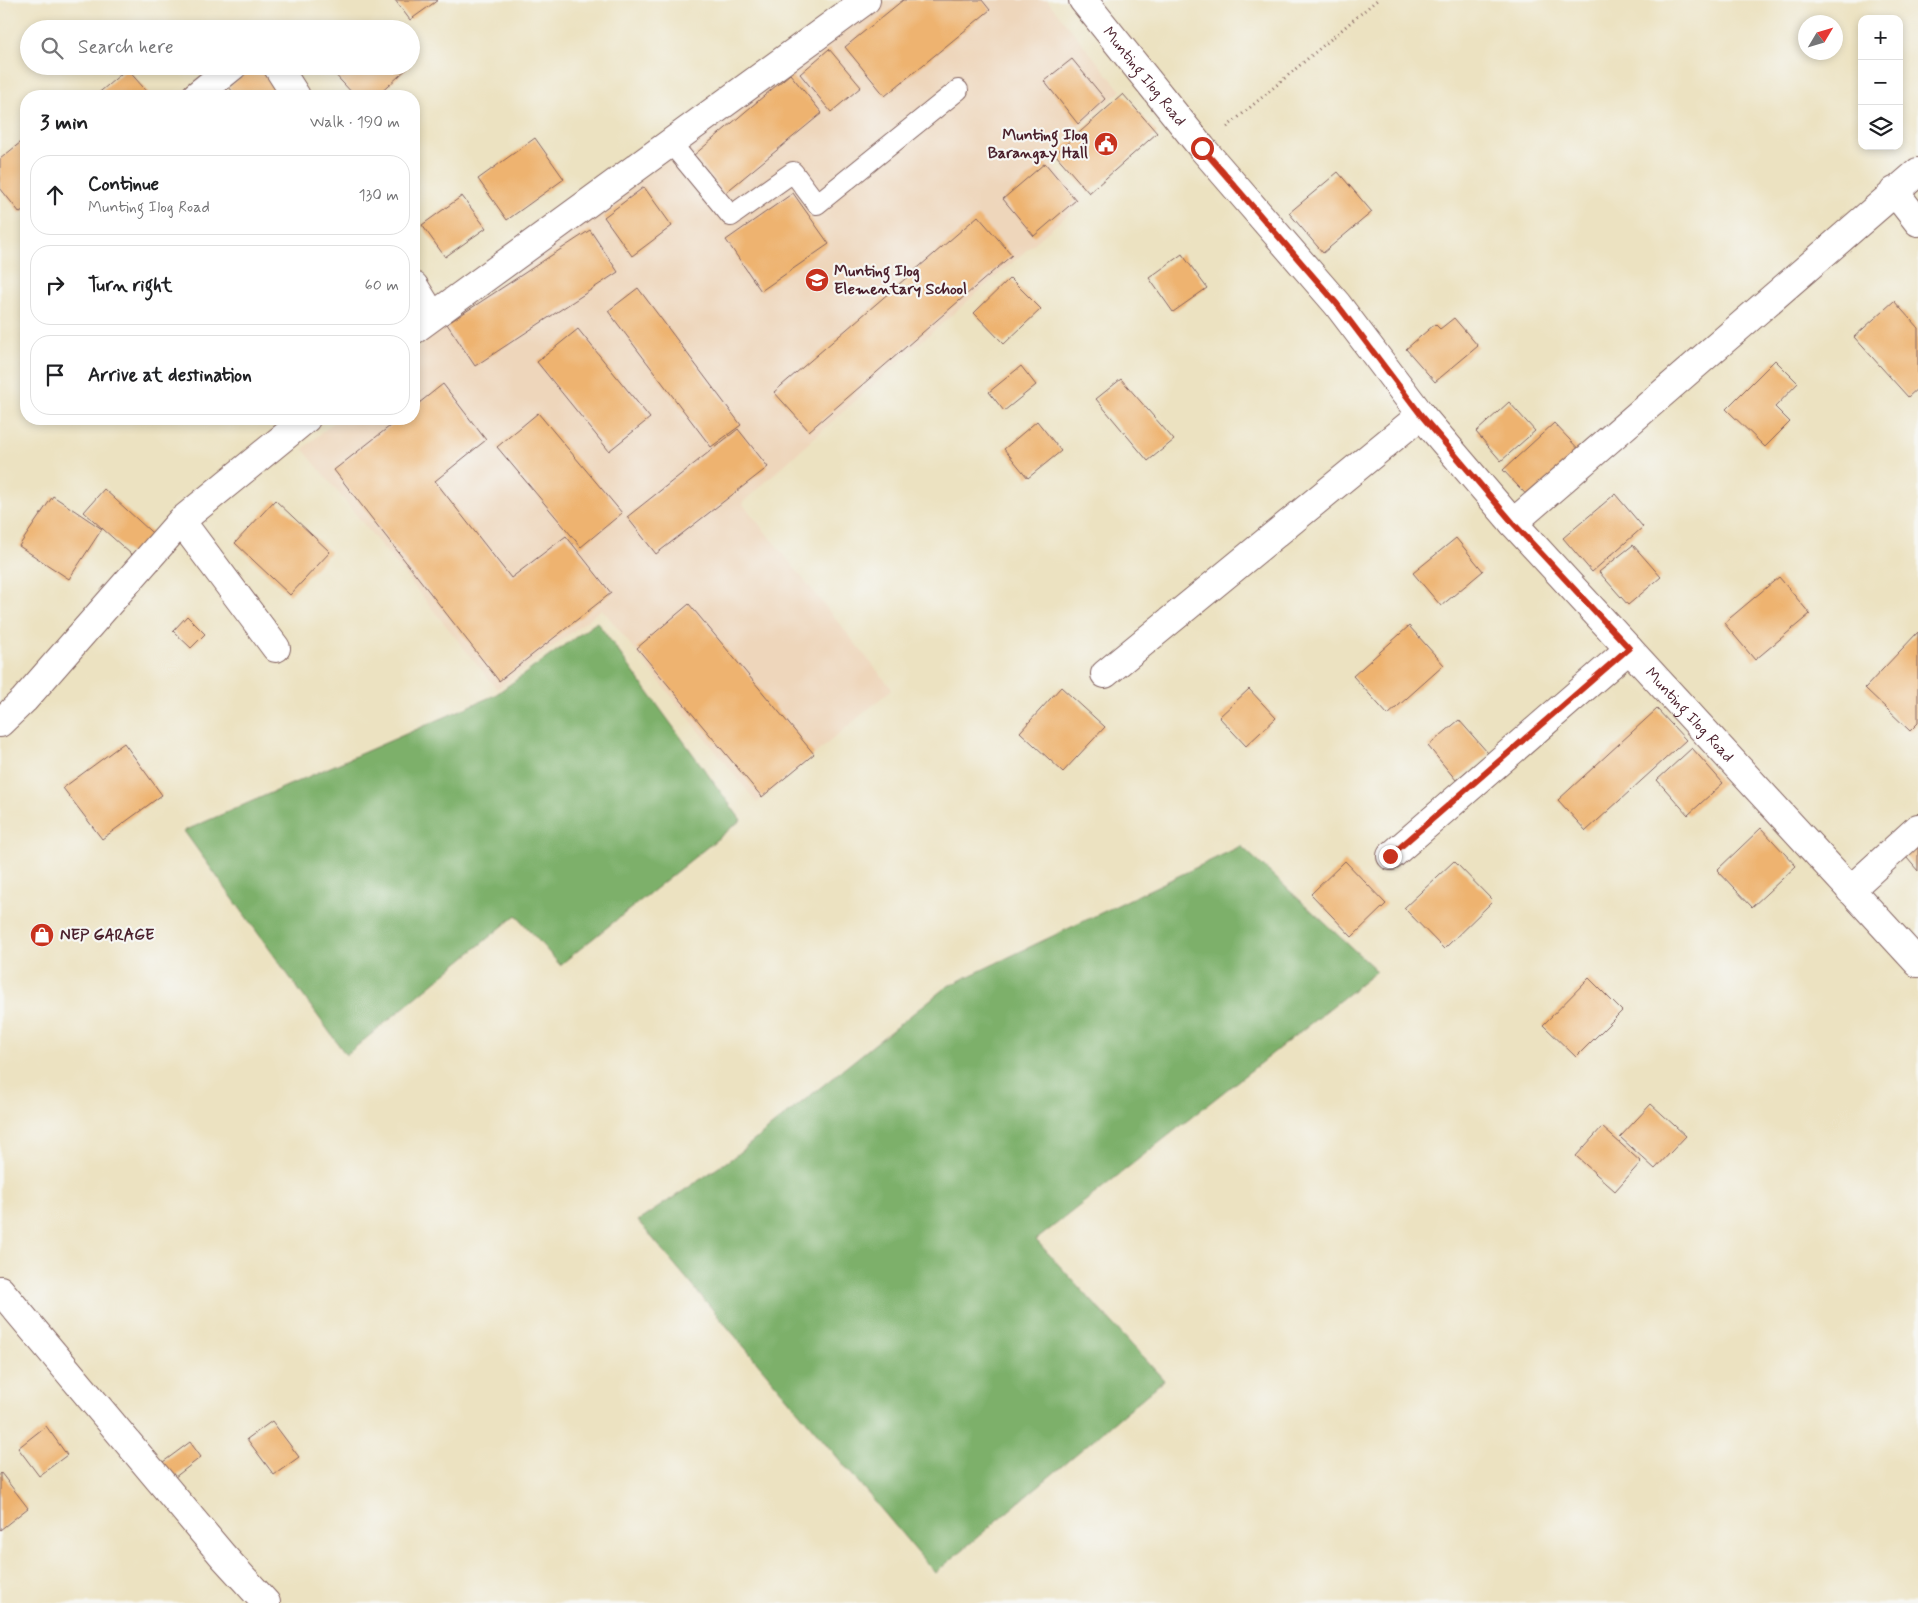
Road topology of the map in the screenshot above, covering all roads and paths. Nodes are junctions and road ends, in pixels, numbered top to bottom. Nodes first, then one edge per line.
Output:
1 (866, 0) edge
2 (1083, 0) edge
3 (1377, 0) edge
4 (221, 75) edge
5 (283, 75) edge
6 (203, 90) edge
7 (292, 90) edge
8 (958, 90) dead end
9 (670, 142) junction
10 (1202, 148) junction
11 (1918, 172) edge
12 (1894, 191) junction
13 (1918, 222) edge
14 (420, 311) edge
15 (423, 323) edge
16 (1421, 415) junction
17 (299, 425) edge
18 (181, 521) junction
19 (1513, 523) junction
20 (276, 648) dead end
21 (1629, 648) junction
22 (1105, 674) dead end
23 (0, 722) edge
24 (1918, 828) edge
25 (1390, 856) dead end
26 (1850, 890) junction
27 (1918, 963) edge
28 (0, 1290) edge
29 (266, 1603) edge

1 - 9 street
2 - 10 street, Munting Ilog Road
3 - 10 path
4 - 6 street
5 - 7 street
8 - 9 lane
9 - 15 street
10 - 16 street, Munting Ilog Road
11 - 12 street
12 - 13 street
12 - 19 street
14 - 15 street
16 - 19 street, Munting Ilog Road
16 - 22 street
17 - 18 street
18 - 20 street
18 - 23 street
19 - 21 street, Munting Ilog Road
21 - 25 street
21 - 26 street, Munting Ilog Road
24 - 26 street
26 - 27 street, Munting Ilog Road
28 - 29 street

